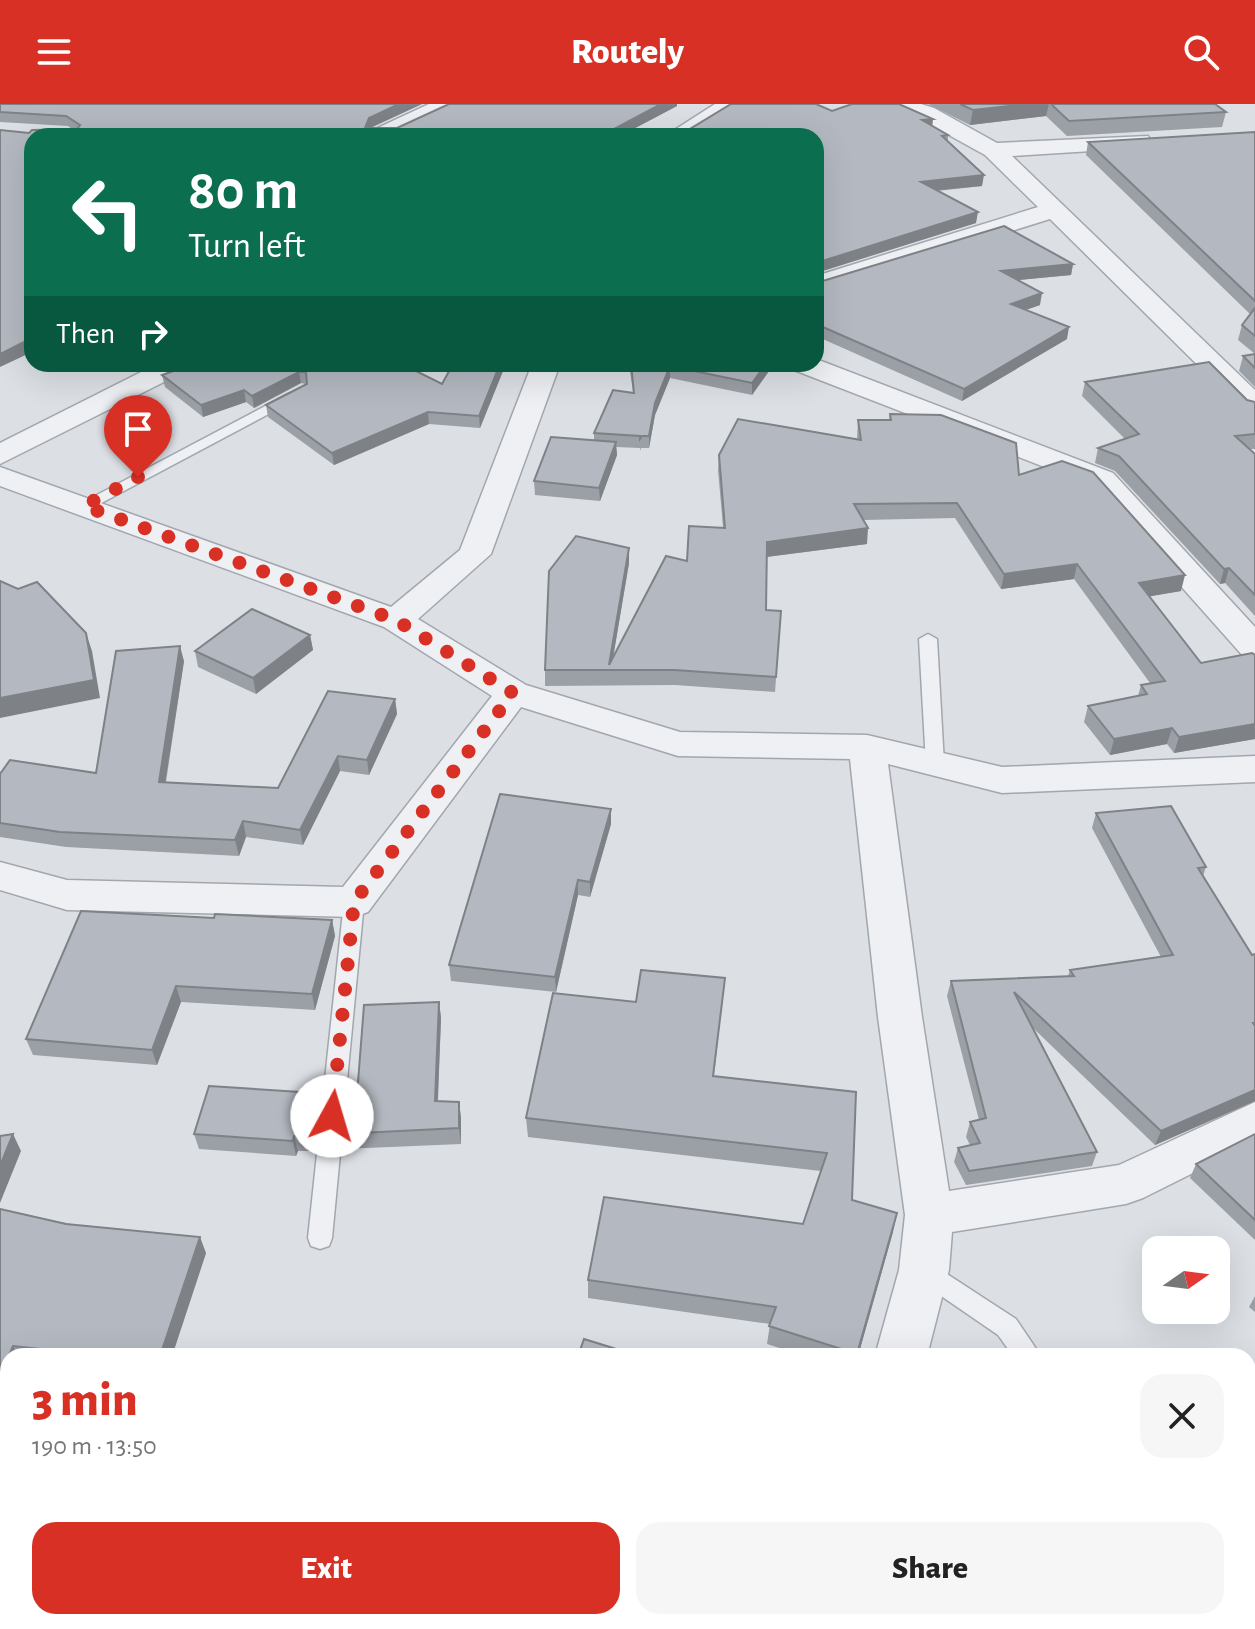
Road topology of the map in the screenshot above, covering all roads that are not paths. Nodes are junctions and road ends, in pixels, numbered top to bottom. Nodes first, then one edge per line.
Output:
1 (446, 104) edge
2 (730, 104) edge
3 (901, 104) edge
4 (396, 128) edge
5 (690, 128) edge
6 (1162, 140) edge
7 (993, 150) junction
8 (1054, 210) junction
9 (824, 282) edge
10 (162, 372) edge
11 (543, 372) edge
12 (824, 372) edge
13 (302, 390) edge
14 (1255, 406) edge
15 (0, 455) edge
16 (0, 476) edge
17 (84, 506) junction
18 (396, 620) junction
19 (928, 639) dead end
20 (1255, 648) edge
21 (513, 693) junction
22 (867, 747) junction
23 (935, 764) junction
24 (1255, 769) edge
25 (0, 876) edge
26 (354, 902) junction
27 (1255, 1121) edge
28 (929, 1215) junction
29 (320, 1238) dead end
30 (924, 1270) junction
31 (903, 1348) edge
32 (1022, 1348) edge

1 - 4 street
2 - 5 street
3 - 7 street
6 - 7 street
7 - 8 street
8 - 9 street
8 - 14 street
10 - 15 street
11 - 18 street
12 - 20 street
13 - 17 lane
16 - 17 street
17 - 18 street
18 - 21 street
19 - 23 lane
21 - 22 street
21 - 26 street
22 - 23 street
22 - 28 street
23 - 24 street
25 - 26 street
26 - 29 lane
27 - 28 street
28 - 30 street
30 - 31 street
30 - 32 lane

